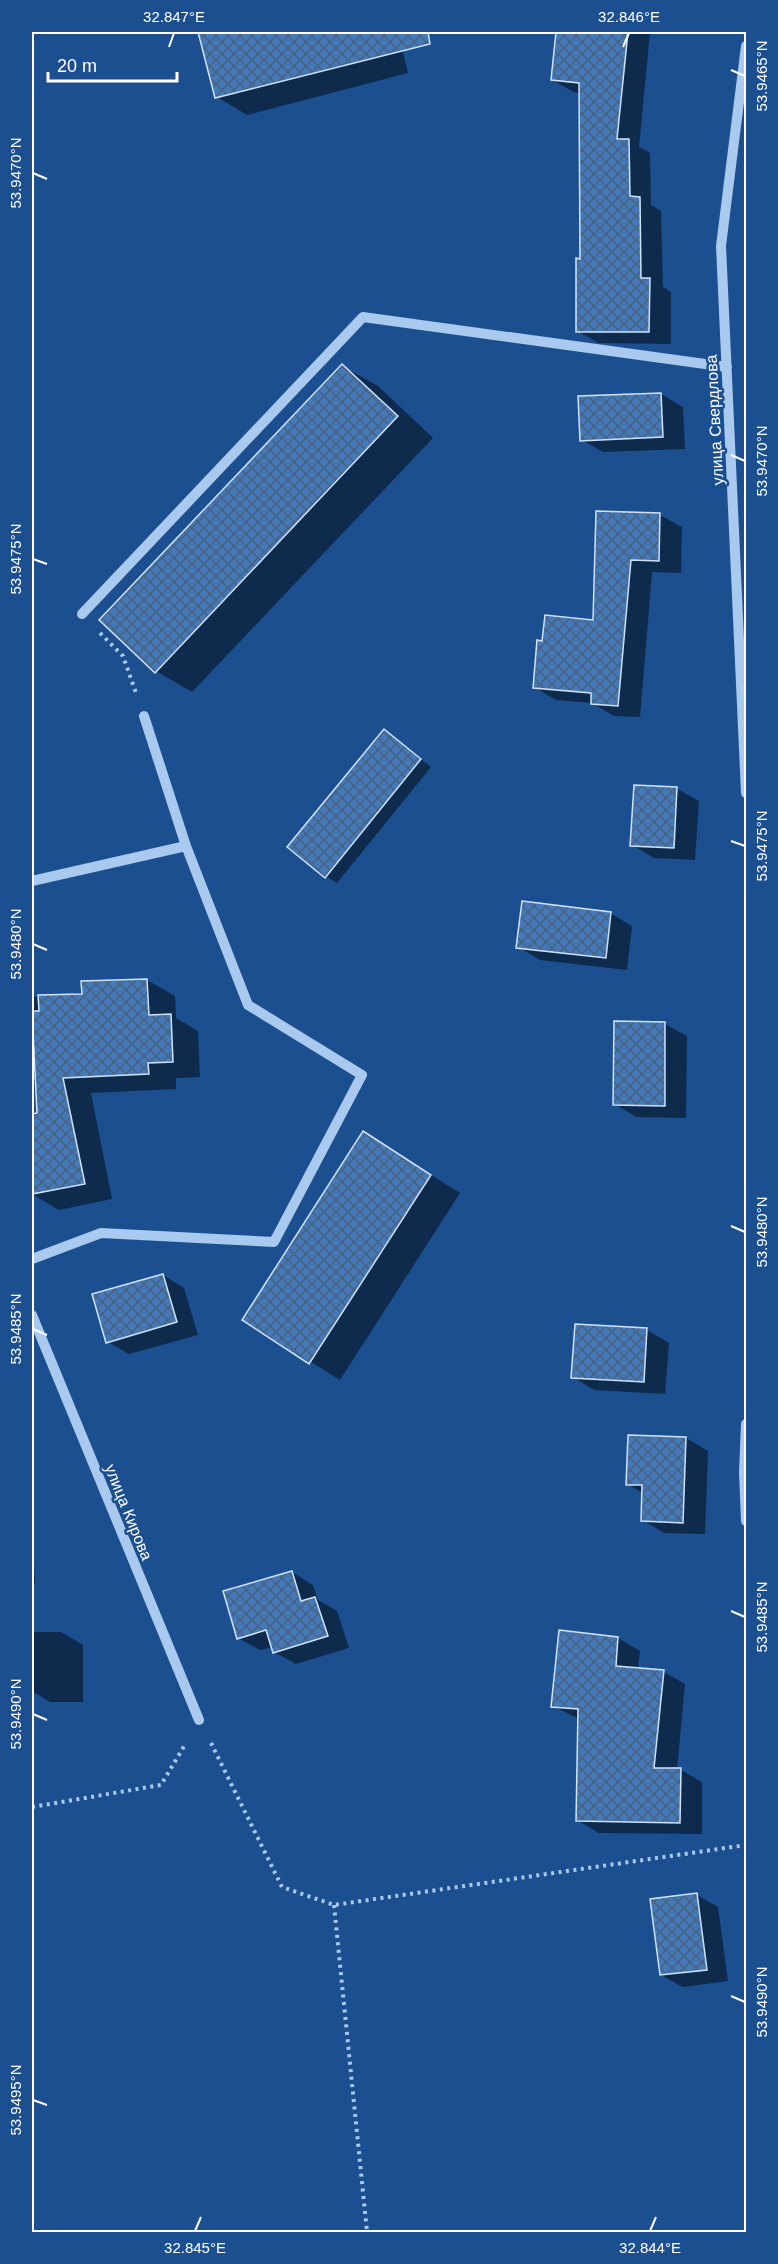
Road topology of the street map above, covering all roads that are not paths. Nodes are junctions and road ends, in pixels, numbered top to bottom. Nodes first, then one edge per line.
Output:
1 (747, 46) edge
2 (727, 367) junction
3 (82, 614) road end
4 (144, 716) road end
5 (747, 794) edge
6 (186, 846) junction
7 (32, 880) edge
8 (32, 1259) edge
9 (32, 1315) edge
10 (747, 1424) edge
11 (746, 1472) edge
12 (747, 1521) edge
13 (199, 1720) road end

1 - 2 street, улица Свердлова
2 - 3 street
2 - 5 street, улица Свердлова
4 - 6 street
6 - 7 street
6 - 8 street
9 - 13 street, улица Кирова
10 - 11 street
11 - 12 street

